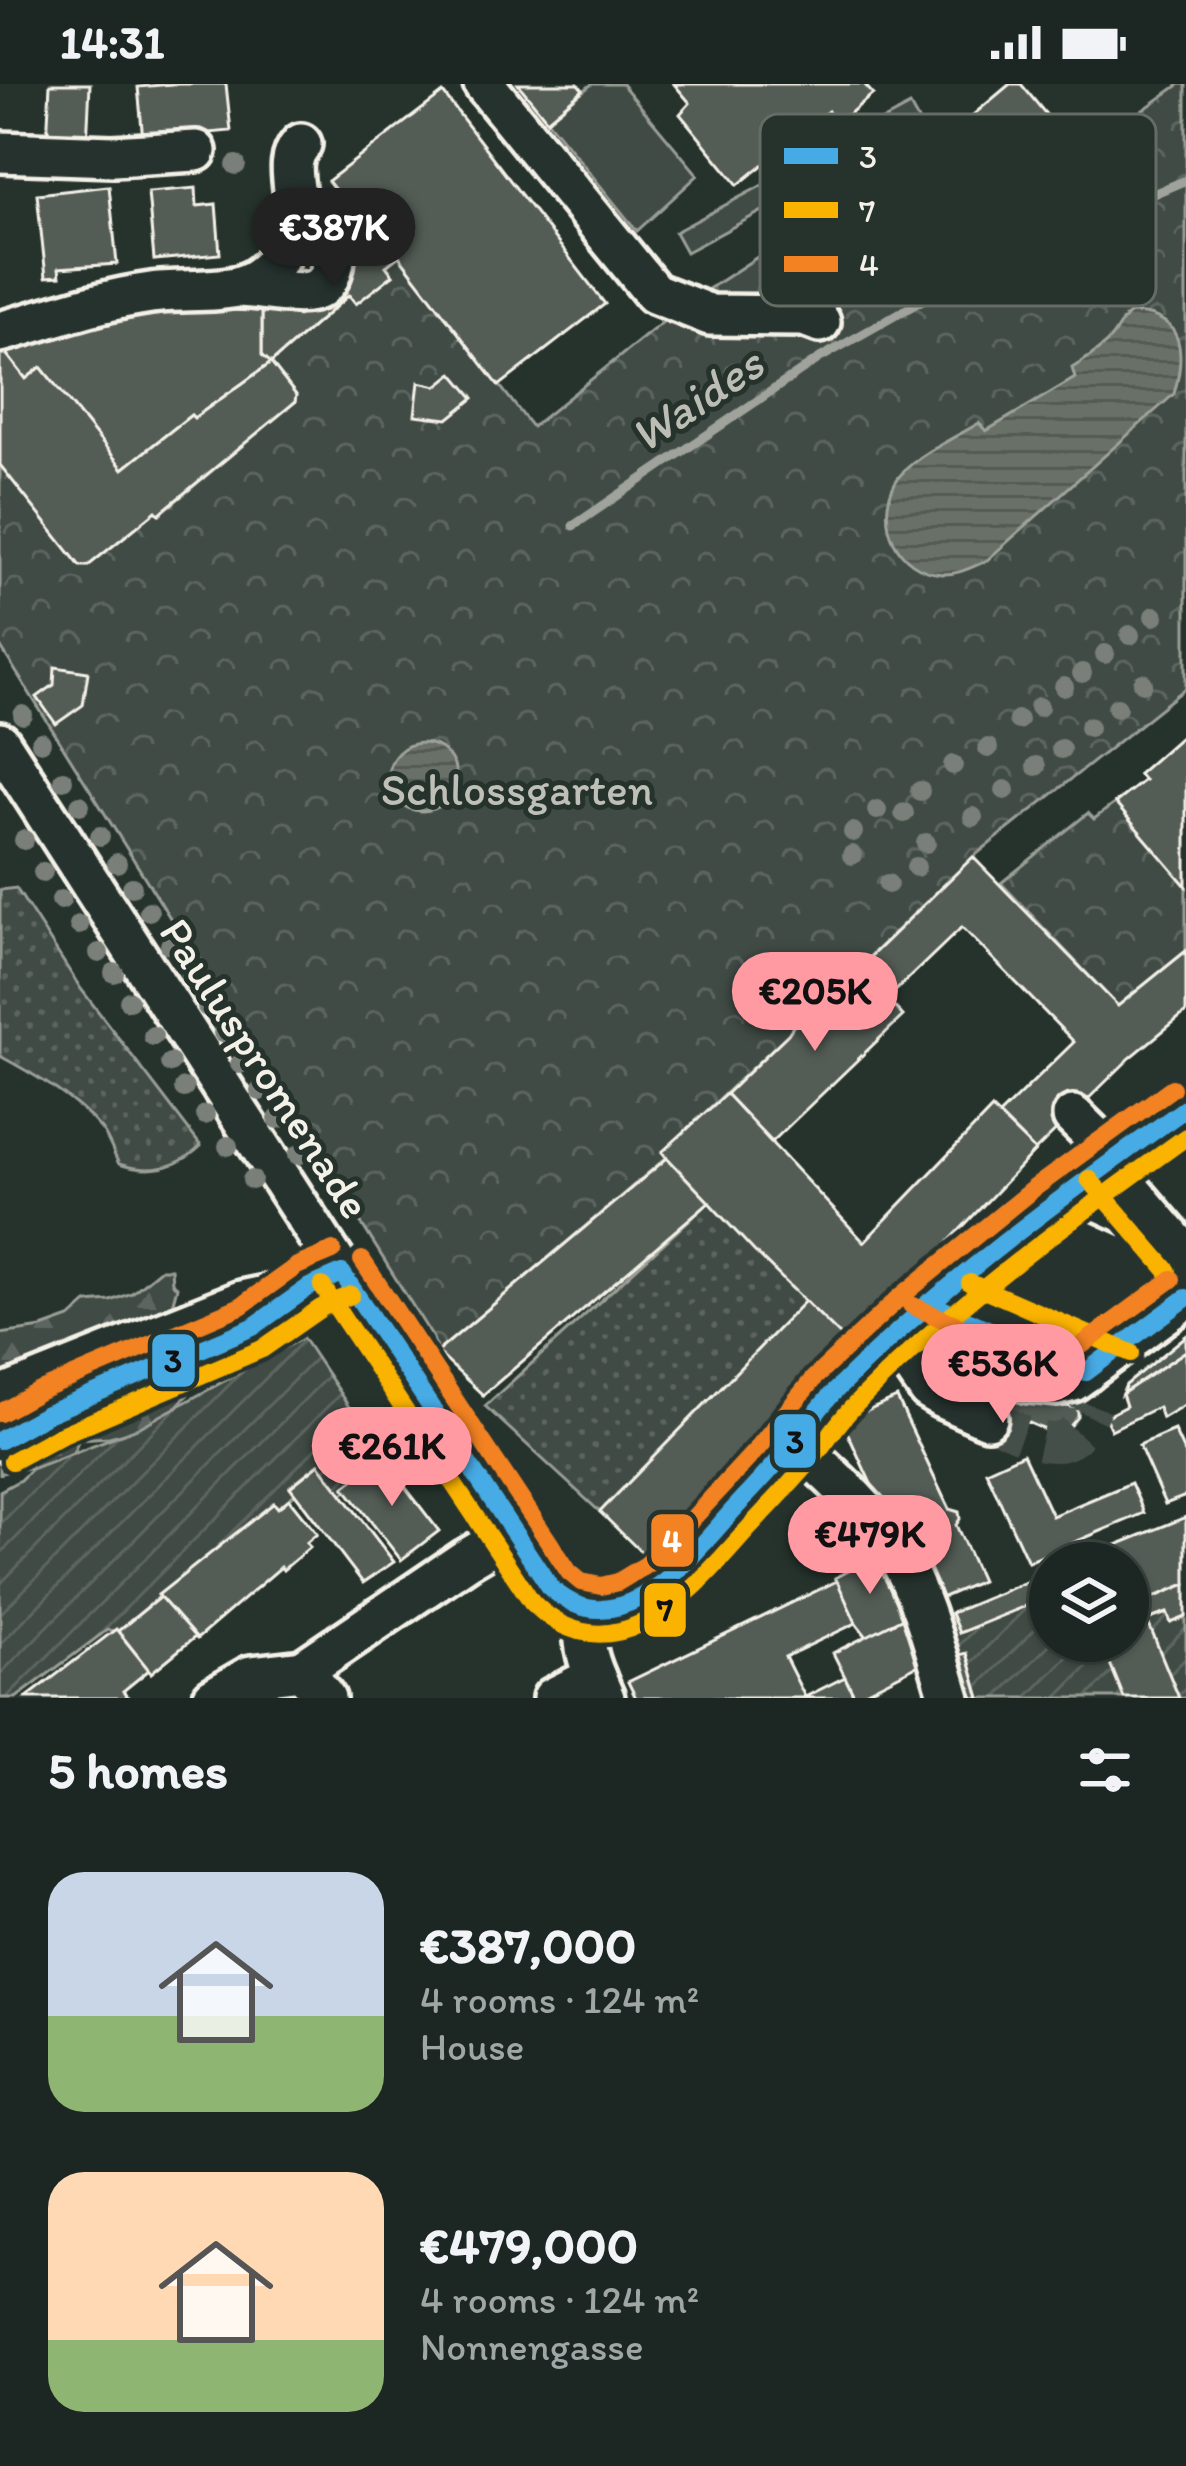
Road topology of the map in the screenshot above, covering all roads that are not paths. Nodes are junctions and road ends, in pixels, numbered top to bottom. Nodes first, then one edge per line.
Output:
1 (484, 84) edge
2 (301, 144) dead end
3 (196, 151) dead end
4 (0, 152) edge
5 (293, 218) junction
6 (240, 287) junction
7 (820, 322) dead end
8 (0, 332) edge
9 (0, 743) edge
10 (1184, 1112) edge
11 (1073, 1116) dead end
12 (1112, 1161) junction
13 (1186, 1255) edge
14 (325, 1280) junction
15 (957, 1281) junction
16 (1147, 1325) edge
17 (0, 1397) edge
18 (987, 1418) tunnel mouth
19 (0, 1440) edge
20 (794, 1442) junction
21 (514, 1531) junction
22 (586, 1610) junction
23 (314, 1684) edge
24 (599, 1688) edge
25 (213, 1698) edge
26 (553, 1698) edge
27 (950, 1698) edge

1 - 7 street
2 - 5 street
3 - 4 street
5 - 6 street
5 - 6 street
6 - 8 street
9 - 14 street, Pauluspromenade
10 - 12 street
11 - 12 street
12 - 13 street
12 - 15 street
14 - 17 street
14 - 19 street
14 - 21 street, Pauluspromenade
15 - 16 street
15 - 16 street
15 - 16 street
15 - 18 street
15 - 20 street
20 - 22 street
20 - 27 street
21 - 22 street, Pauluspromenade
21 - 23 street
22 - 24 street
23 - 25 street
24 - 26 street

